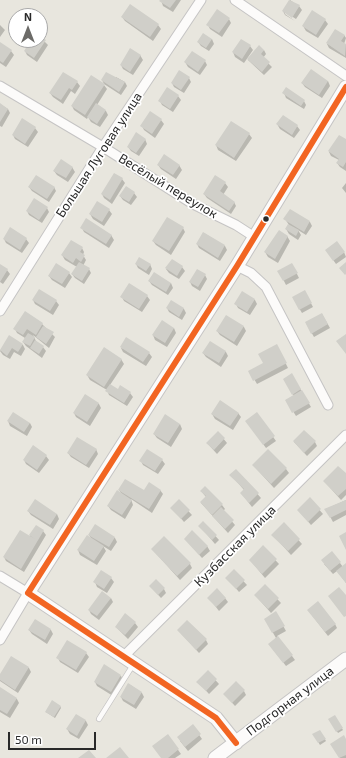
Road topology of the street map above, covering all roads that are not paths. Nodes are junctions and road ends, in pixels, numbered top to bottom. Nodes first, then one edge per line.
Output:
1 (201, 0) edge
2 (235, 0) edge
3 (346, 76) edge
4 (0, 86) edge
5 (346, 87) edge
6 (104, 147) junction
7 (253, 236) junction
8 (237, 266) junction
9 (0, 311) edge
10 (328, 405) dead end
11 (346, 437) edge
12 (0, 576) edge
13 (28, 593) junction
14 (0, 640) edge
15 (346, 659) edge
16 (129, 660) junction
17 (99, 719) dead end
18 (236, 743) junction
19 (215, 758) edge

1 - 6 street, Большая Луговая улица
2 - 3 street
4 - 6 street, Весёлый переулок
5 - 7 street
6 - 7 street, Весёлый переулок
6 - 9 street, Большая Луговая улица
7 - 8 street
8 - 10 street
8 - 13 street
11 - 16 street, Кузбасская улица
12 - 13 street
13 - 14 street
13 - 16 street
15 - 18 street, Подгорная улица
16 - 17 lane
16 - 18 street
18 - 19 street, Подгорная улица

